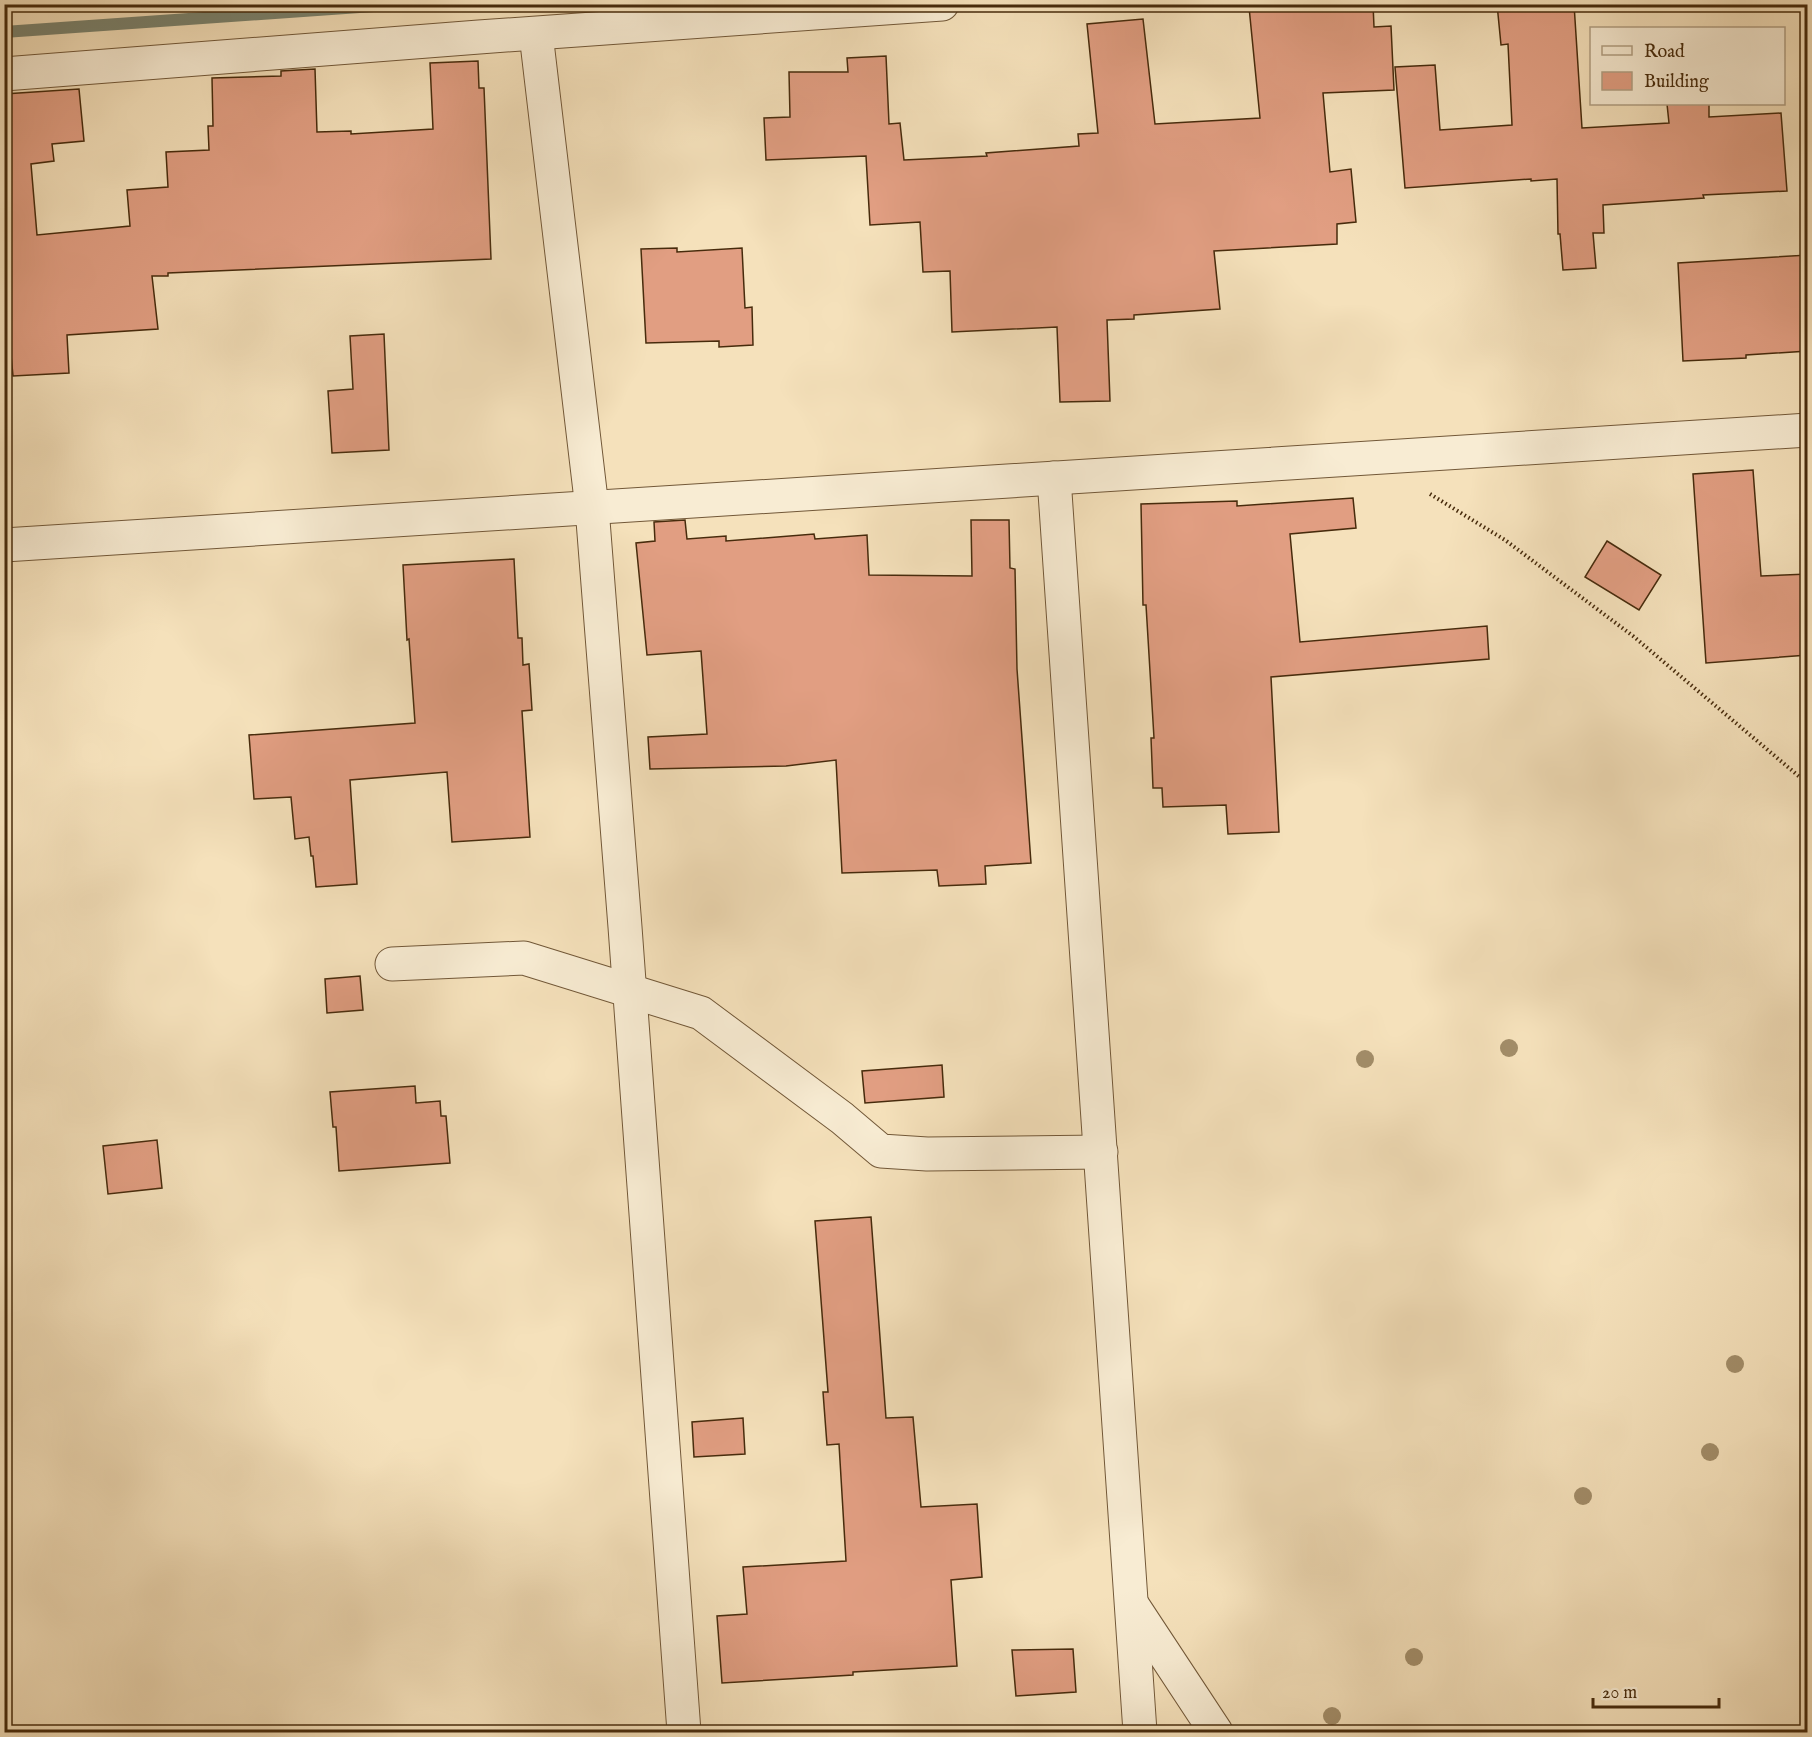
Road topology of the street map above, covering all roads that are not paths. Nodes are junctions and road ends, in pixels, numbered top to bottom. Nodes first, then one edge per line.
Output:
1 (942, 4) edge
2 (536, 34) junction
3 (4, 74) edge
4 (1808, 430) edge
5 (1054, 478) junction
6 (592, 508) junction
7 (4, 545) edge
8 (392, 964) dead end
9 (630, 990) junction
10 (1101, 1152) junction
11 (1131, 1603) junction
12 (684, 1732) edge
13 (1140, 1732) edge
14 (1216, 1732) edge

1 - 2 street
2 - 3 street
2 - 6 street
4 - 5 street
5 - 6 street
5 - 10 street
6 - 7 street
6 - 9 street
8 - 9 street
9 - 10 street
9 - 12 street
10 - 11 street
11 - 13 street
11 - 14 street

